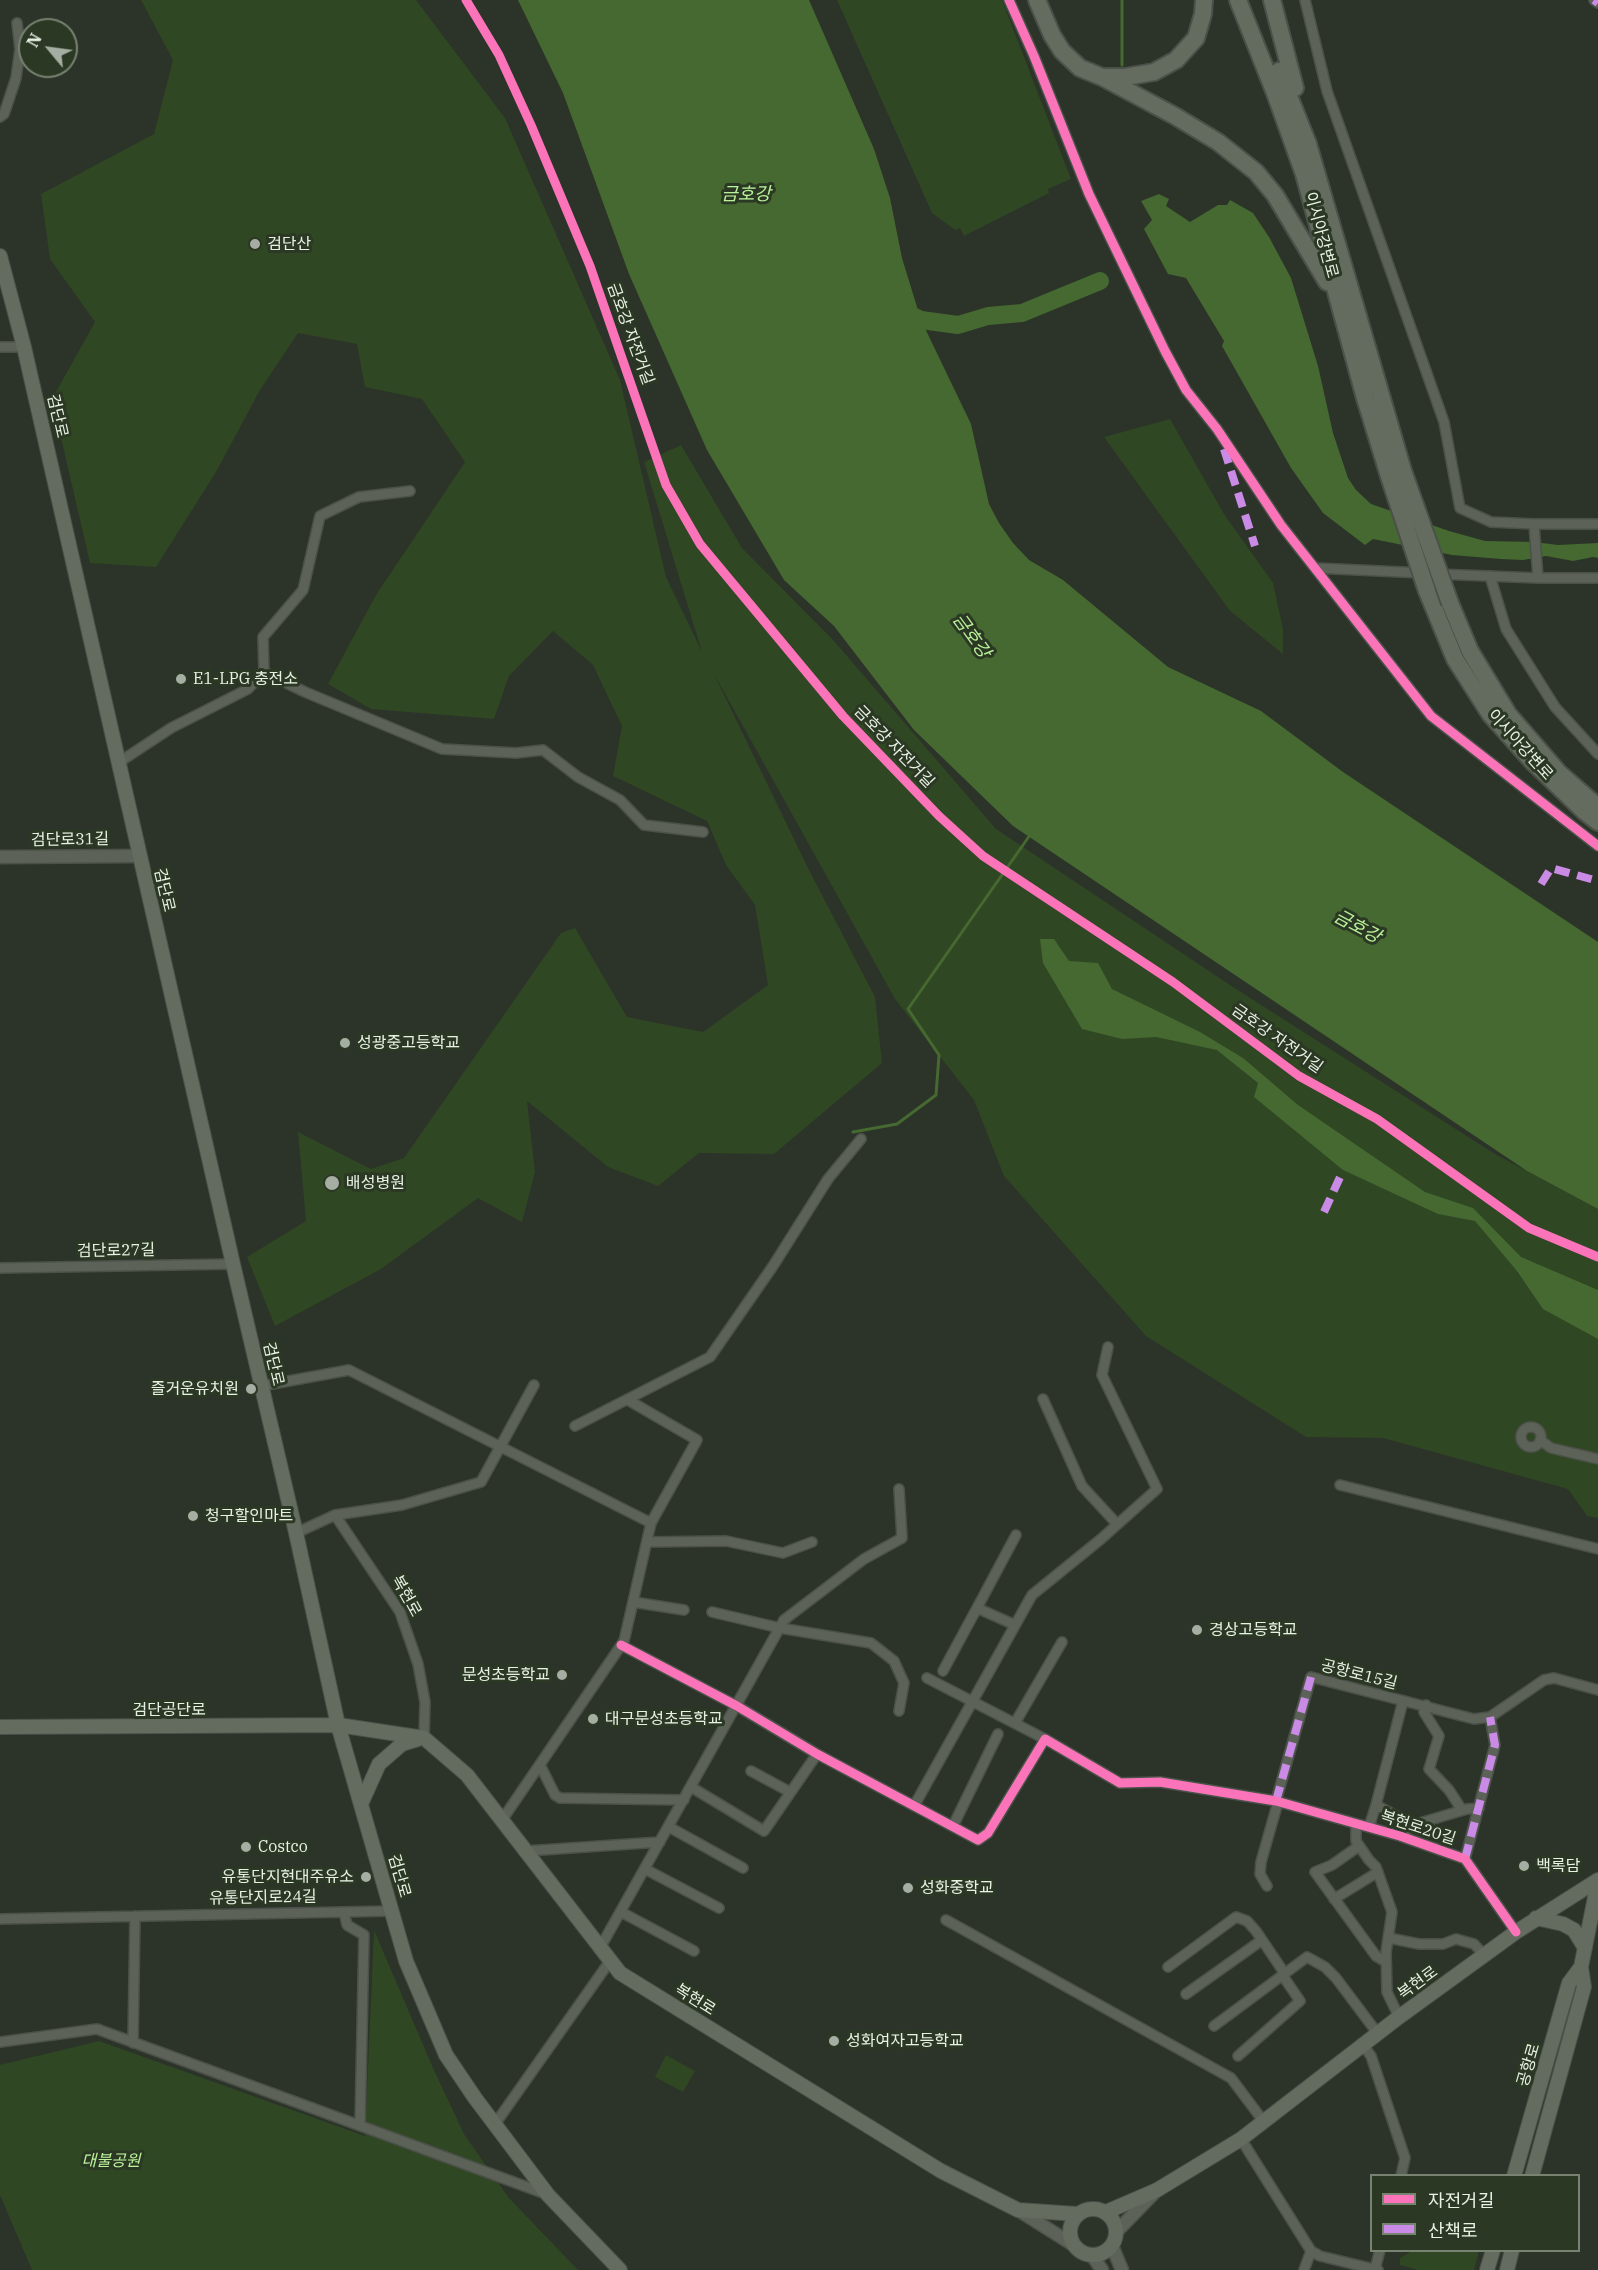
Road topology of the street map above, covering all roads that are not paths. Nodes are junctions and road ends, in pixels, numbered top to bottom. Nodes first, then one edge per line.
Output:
1 (1009, 0) edge
2 (1037, 0) edge
3 (1204, 0) edge
4 (1238, 0) edge
5 (1250, 0) edge
6 (1272, 0) edge
7 (1305, 0) edge
8 (1594, 0) edge
9 (1598, 3) edge
10 (17, 23) dead end
11 (1102, 77) junction
12 (0, 117) edge
13 (1308, 144) junction
14 (0, 256) edge
15 (1340, 305) junction
16 (0, 347) edge
17 (24, 347) junction
18 (1396, 473) junction
19 (410, 491) dead end
20 (1534, 524) junction
21 (1598, 524) edge
22 (1315, 568) junction
23 (1490, 576) junction
24 (1538, 577) junction
25 (1598, 578) edge
26 (264, 672) junction
27 (1598, 754) edge
28 (118, 763) junction
29 (1598, 807) edge
30 (1598, 822) edge
31 (703, 832) dead end
32 (1598, 846) edge
33 (139, 856) junction
34 (0, 857) edge
35 (861, 1139) dead end
36 (233, 1264) junction
37 (0, 1268) edge
38 (1108, 1347) dead end
39 (534, 1385) dead end
40 (261, 1386) junction
41 (1043, 1399) dead end
42 (628, 1400) junction
43 (575, 1426) dead end
44 (1540, 1440) dead end
45 (500, 1446) junction
46 (1598, 1459) edge
47 (1340, 1485) dead end
48 (899, 1490) dead end
49 (335, 1515) junction
50 (651, 1523) junction
51 (1117, 1524) junction
52 (296, 1533) junction
53 (1016, 1535) dead end
54 (647, 1542) junction
55 (812, 1542) dead end
56 (1598, 1549) edge
57 (633, 1602) junction
58 (977, 1608) junction
59 (684, 1610) dead end
60 (711, 1612) dead end
61 (1015, 1625) junction
62 (780, 1628) junction
63 (1062, 1642) dead end
64 (621, 1645) junction
65 (943, 1671) dead end
66 (927, 1678) dead end
67 (1598, 1690) edge
68 (972, 1701) junction
69 (1403, 1701) junction
70 (1426, 1705) junction
71 (737, 1706) junction
72 (899, 1711) dead end
73 (1490, 1717) junction
74 (1014, 1723) junction
75 (338, 1725) junction
76 (0, 1727) edge
77 (998, 1734) dead end
78 (424, 1738) junction
79 (1045, 1739) junction
80 (817, 1754) junction
81 (540, 1765) junction
82 (751, 1771) dead end
83 (691, 1787) junction
84 (790, 1792) junction
85 (684, 1800) junction
86 (1277, 1801) junction
87 (361, 1804) junction
88 (1376, 1805) junction
89 (914, 1806) junction
90 (1479, 1806) junction
91 (1462, 1810) junction
92 (502, 1821) junction
93 (1356, 1824) junction
94 (1413, 1825) junction
95 (952, 1826) junction
96 (669, 1827) junction
97 (1369, 1827) junction
98 (1400, 1836) junction
99 (660, 1842) junction
100 (1359, 1846) junction
101 (526, 1851) junction
102 (1465, 1859) junction
103 (743, 1868) dead end
104 (645, 1869) junction
105 (1378, 1872) junction
106 (1598, 1881) edge
107 (1267, 1886) dead end
108 (1334, 1899) junction
109 (719, 1908) dead end
110 (392, 1911) junction
111 (344, 1912) junction
112 (621, 1912) junction
113 (135, 1916) junction
114 (1536, 1918) junction
115 (0, 1919) edge
116 (946, 1920) dead end
117 (1516, 1932) junction
118 (1389, 1938) junction
119 (1262, 1940) junction
120 (600, 1948) junction
121 (1585, 1948) junction
122 (694, 1951) dead end
123 (1485, 1956) junction
124 (610, 1961) junction
125 (1386, 1962) junction
126 (1168, 1967) dead end
127 (1581, 1967) junction
128 (1284, 1975) junction
129 (1186, 1994) dead end
130 (1399, 2017) junction
131 (1214, 2026) dead end
132 (1378, 2034) junction
133 (0, 2042) edge
134 (133, 2043) junction
135 (1363, 2045) junction
136 (1238, 2056) dead end
137 (1264, 2122) junction
138 (495, 2124) junction
139 (360, 2126) junction
140 (1241, 2139) junction
141 (1401, 2174) edge
142 (1514, 2174) edge
143 (1532, 2174) edge
144 (1157, 2190) junction
145 (548, 2195) junction
146 (1018, 2211) junction
147 (1106, 2212) junction
148 (1077, 2214) junction
149 (1116, 2232) junction
150 (1072, 2244) junction
151 (1112, 2246) junction
152 (1311, 2251) junction
153 (1380, 2252) edge
154 (1492, 2252) edge
155 (1512, 2252) edge
156 (1092, 2255) junction
157 (620, 2270) edge
158 (1102, 2270) edge
159 (1122, 2270) edge
160 (1304, 2270) edge
161 (1376, 2270) edge
162 (1487, 2270) edge
163 (1507, 2270) edge

1 - 22 street
2 - 11 highway
3 - 11 highway
4 - 15 highway, 이시아강변로
5 - 13 highway, 이시아강변로
6 - 13 highway
7 - 20 street
8 - 9 street
10 - 12 street
11 - 15 highway
13 - 18 highway, 이시아강변로
14 - 17 main road, 검단로
15 - 18 highway, 이시아강변로
16 - 17 street
17 - 28 main road, 검단로
18 - 29 highway, 이시아강변로, bridge
18 - 30 highway, 이시아강변로, bridge
19 - 26 street
20 - 21 street
20 - 24 street
22 - 23 street
22 - 32 street
23 - 24 street
23 - 27 street
24 - 25 street
26 - 28 street
26 - 31 street
28 - 33 main road, 검단로
33 - 34 street, 검단로31길
33 - 36 main road, 검단로
35 - 42 street
36 - 37 street, 검단로27길
36 - 40 main road, 검단로
38 - 51 street
39 - 45 street
40 - 45 street
40 - 52 main road, 검단로
41 - 51 street
42 - 43 street
42 - 50 street
44 - 46 street
45 - 49 street
45 - 50 street
47 - 56 street
48 - 62 street
49 - 52 street
49 - 78 street, 복현로
50 - 54 street
51 - 61 street
52 - 75 main road, 검단로
53 - 58 street
54 - 55 street
54 - 57 street
57 - 59 street
57 - 64 street
58 - 61 street
58 - 65 street
60 - 62 street
61 - 68 street
62 - 71 street
62 - 72 street
63 - 74 street
64 - 71 street
64 - 81 street
66 - 68 street, 복현로20길
67 - 73 street
68 - 74 street, 복현로20길
68 - 89 street
69 - 70 street, 공항로15길
69 - 86 street, 공항로15길
69 - 88 street
70 - 73 street, 공항로15길
70 - 91 street
71 - 80 street
71 - 83 street
73 - 90 street
74 - 79 street, 복현로20길
75 - 76 main road, 검단공단로
75 - 78 main road
75 - 87 main road, 검단로
77 - 95 street
78 - 87 main road
78 - 92 main road, 복현로
79 - 86 street, 복현로20길
79 - 95 street
80 - 84 street
80 - 89 street
81 - 85 street
81 - 92 street
82 - 84 street
83 - 84 street
83 - 85 street
85 - 96 street
86 - 93 street, 복현로20길
86 - 107 street
87 - 110 main road, 검단로
88 - 94 street
88 - 97 street
89 - 95 street
90 - 91 street
90 - 102 street, 복현로20길
91 - 94 street
92 - 101 main road, 복현로
93 - 97 street, 복현로20길
93 - 100 street
94 - 98 street
96 - 99 street
96 - 103 street
97 - 98 street, 복현로20길
98 - 102 street, 복현로20길
99 - 101 street
99 - 104 street
100 - 105 street
100 - 108 street
101 - 120 main road, 복현로
102 - 117 street, 복현로20길
104 - 109 street
104 - 112 street
105 - 108 street
105 - 118 street
106 - 114 main road, 복현로
106 - 121 main road, 공항로
108 - 125 street
110 - 111 street, 유통단지로24길
110 - 138 main road, 검단로
111 - 113 street, 유통단지로24길
111 - 139 street
112 - 120 street
112 - 122 street
113 - 115 street, 유통단지로24길
113 - 134 street
114 - 117 main road, 복현로
114 - 121 main road
116 - 137 street
117 - 123 main road, 복현로
118 - 123 street
118 - 125 street
119 - 126 street
119 - 128 street
119 - 129 street
120 - 124 main road, 복현로
121 - 127 main road, 공항로
123 - 130 main road, 복현로
124 - 138 street
124 - 146 main road, 복현로
125 - 130 street
127 - 142 main road, 공항로
127 - 143 main road, 공항로
128 - 131 street
128 - 132 street
128 - 136 street
130 - 132 main road, 복현로
132 - 135 main road, 복현로
133 - 134 street, 검단로
134 - 139 street, 검단로
135 - 137 main road, 복현로
135 - 141 street
137 - 140 main road, 복현로
138 - 145 main road, 검단로
139 - 145 street, 검단로
140 - 144 main road, 복현로
140 - 152 street
144 - 147 main road, 복현로
144 - 149 street
145 - 157 main road, 검단로
146 - 148 main road
146 - 150 street
147 - 148 main road
147 - 149 main road
148 - 150 main road
149 - 151 main road
150 - 156 main road
151 - 156 main road
151 - 159 street
152 - 160 street
152 - 161 street
153 - 161 street
154 - 162 main road
155 - 163 main road
156 - 158 street

